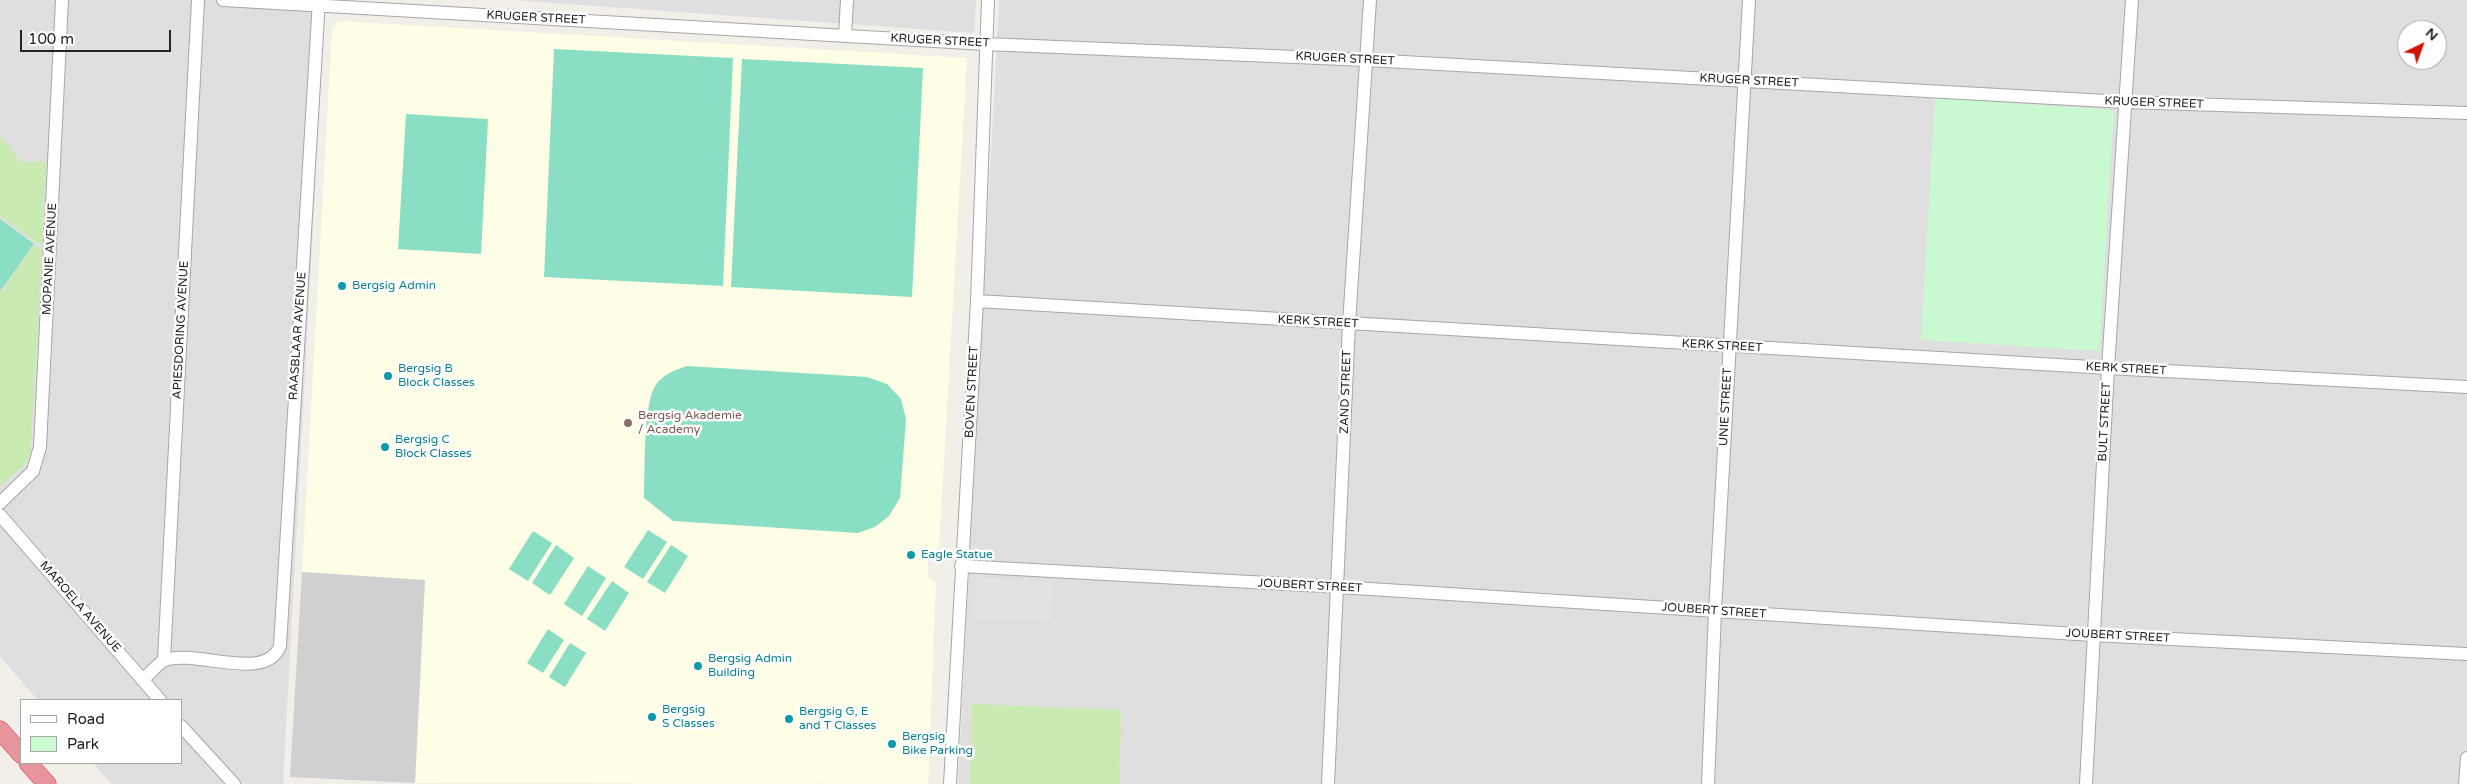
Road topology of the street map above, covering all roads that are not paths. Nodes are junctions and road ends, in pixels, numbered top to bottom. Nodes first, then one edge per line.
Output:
1 (62, 0) edge
2 (198, 0) edge
3 (223, 0) edge
4 (847, 0) edge
5 (988, 0) edge
6 (1370, 0) edge
7 (1749, 0) edge
8 (2132, 0) edge
9 (319, 2) edge
10 (845, 36) junction
11 (986, 44) junction
12 (1367, 60) junction
13 (1746, 81) junction
14 (2126, 102) junction
15 (2467, 113) edge
16 (977, 301) junction
17 (1349, 324) junction
18 (1730, 346) junction
19 (2108, 368) junction
20 (2467, 388) edge
21 (0, 504) edge
22 (0, 515) edge
23 (961, 566) junction
24 (1338, 587) junction
25 (1715, 612) junction
26 (2093, 635) junction
27 (2467, 654) edge
28 (164, 660) junction
29 (142, 680) junction
30 (159, 699) edge
31 (182, 727) edge
32 (0, 730) edge
33 (20, 753) edge
34 (2467, 758) edge
35 (951, 762) junction
36 (29, 764) edge
37 (230, 781) edge
38 (47, 784) edge
39 (945, 784) edge
40 (950, 784) edge
41 (1328, 784) edge
42 (1708, 784) edge
43 (2086, 784) edge
44 (2465, 784) edge

1 - 21 street, MOPANIE AVENUE
2 - 28 street, APIESDORING AVENUE
3 - 9 street, KRUGER STREET
4 - 10 street
5 - 11 street, BOVEN STREET
6 - 12 street, ZAND STREET
7 - 13 street, UNIE STREET
8 - 14 street, BULT STREET
9 - 10 street, KRUGER STREET
9 - 28 street, RAASBLAAR AVENUE
10 - 11 street, KRUGER STREET
11 - 12 street, KRUGER STREET
11 - 16 street, BOVEN STREET
12 - 13 street, KRUGER STREET
12 - 17 street, ZAND STREET
13 - 14 street, KRUGER STREET
13 - 18 street, UNIE STREET
14 - 15 street, KRUGER STREET
14 - 19 street, BULT STREET
16 - 17 street, KERK STREET
16 - 23 street, BOVEN STREET
17 - 18 street, KERK STREET
17 - 24 street, ZAND STREET
18 - 19 street, KERK STREET
18 - 25 street, UNIE STREET
19 - 20 street, KERK STREET
19 - 26 street, BULT STREET
22 - 29 street, MAROELA AVENUE
23 - 24 street, JOUBERT STREET
23 - 35 street, BOVEN STREET
24 - 25 street, JOUBERT STREET
24 - 41 street, ZAND STREET
25 - 26 street, JOUBERT STREET
25 - 42 street, UNIE STREET
26 - 27 street, JOUBERT STREET
26 - 43 street, BULT STREET
28 - 29 street
29 - 30 street, MAROELA AVENUE
31 - 37 street
32 - 33 highway
34 - 44 street
35 - 39 street
35 - 40 street, BOVEN STREET
36 - 38 highway

